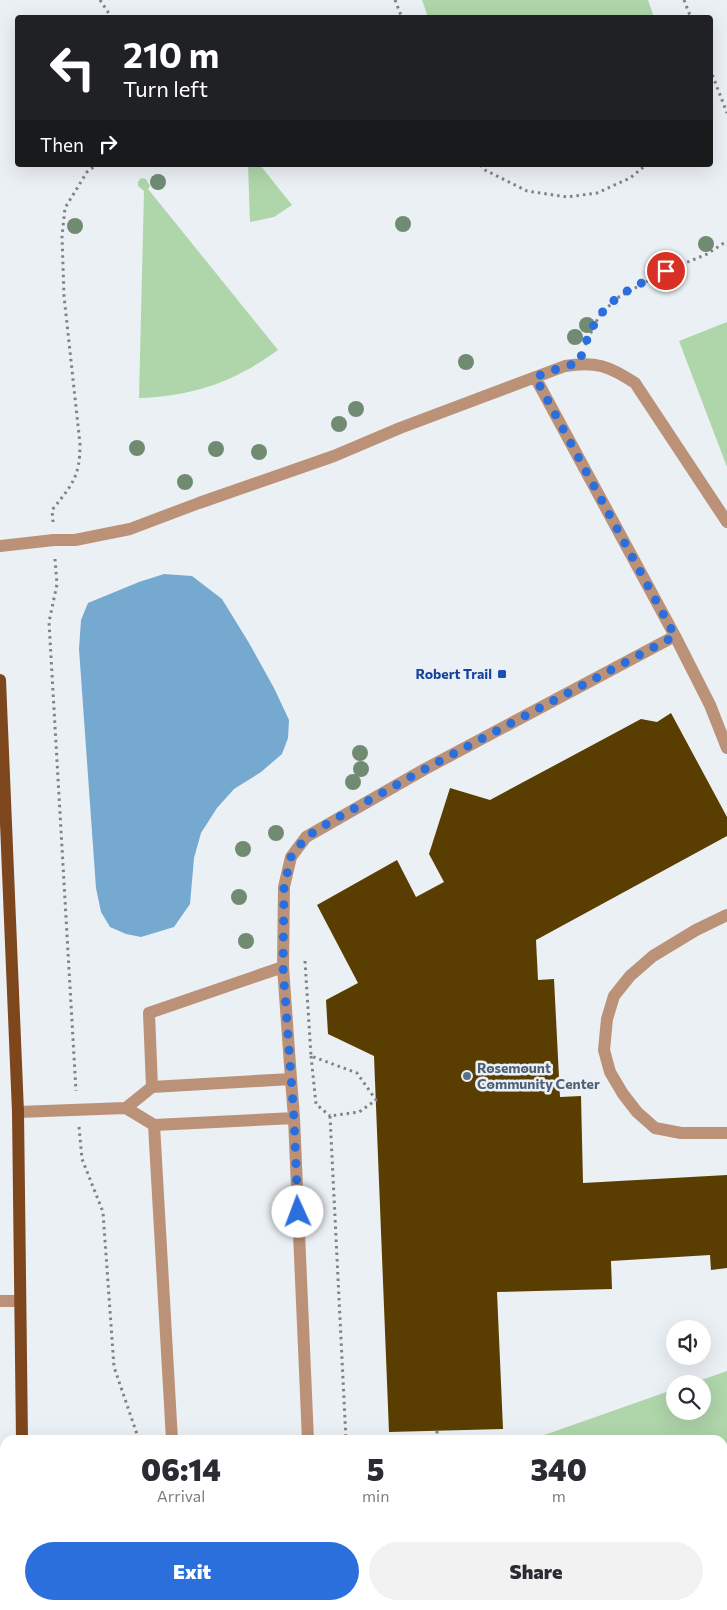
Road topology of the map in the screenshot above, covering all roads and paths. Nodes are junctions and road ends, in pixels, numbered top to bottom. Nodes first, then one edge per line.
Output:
1 (100, 0) edge
2 (395, 0) edge
3 (684, 0) edge
4 (110, 15) edge
5 (401, 15) edge
6 (690, 15) edge
7 (713, 77) edge
8 (727, 113) edge
9 (93, 167) edge
10 (482, 167) edge
11 (644, 167) edge
12 (727, 241) edge
13 (579, 363) junction
14 (535, 377) junction
15 (727, 522) edge
16 (54, 540) junction
17 (0, 546) edge
18 (675, 636) junction
19 (0, 680) edge
20 (727, 748) edge
21 (4, 860) edge
22 (727, 914) edge
23 (305, 961) dead end
24 (283, 967) junction
25 (311, 1056) junction
26 (291, 1079) junction
27 (152, 1087) junction
28 (126, 1108) junction
29 (78, 1110) junction
30 (18, 1112) junction
31 (330, 1116) junction
32 (294, 1118) junction
33 (154, 1125) junction
34 (727, 1133) edge
35 (0, 1301) edge
36 (20, 1301) junction
37 (437, 1431) dead end
38 (22, 1435) edge
39 (137, 1435) edge
40 (172, 1435) edge
41 (308, 1435) edge
42 (346, 1435) edge
43 (437, 1435) edge

1 - 4 path
2 - 5 path
3 - 6 path
7 - 8 path
9 - 16 path
10 - 11 path
12 - 13 path
13 - 14 street
13 - 15 street
14 - 16 street
14 - 18 street
16 - 17 street
16 - 29 path
18 - 20 street
18 - 24 street
19 - 21 main road
21 - 30 main road
22 - 34 street
23 - 25 path
24 - 26 street
24 - 27 street
25 - 31 path
25 - 31 path
26 - 27 street
26 - 32 street
27 - 28 street
28 - 29 street
28 - 33 street
29 - 30 street
29 - 39 path
30 - 36 main road
31 - 42 path
32 - 33 street
32 - 41 street
33 - 40 street
35 - 36 street
36 - 38 main road
37 - 43 path

